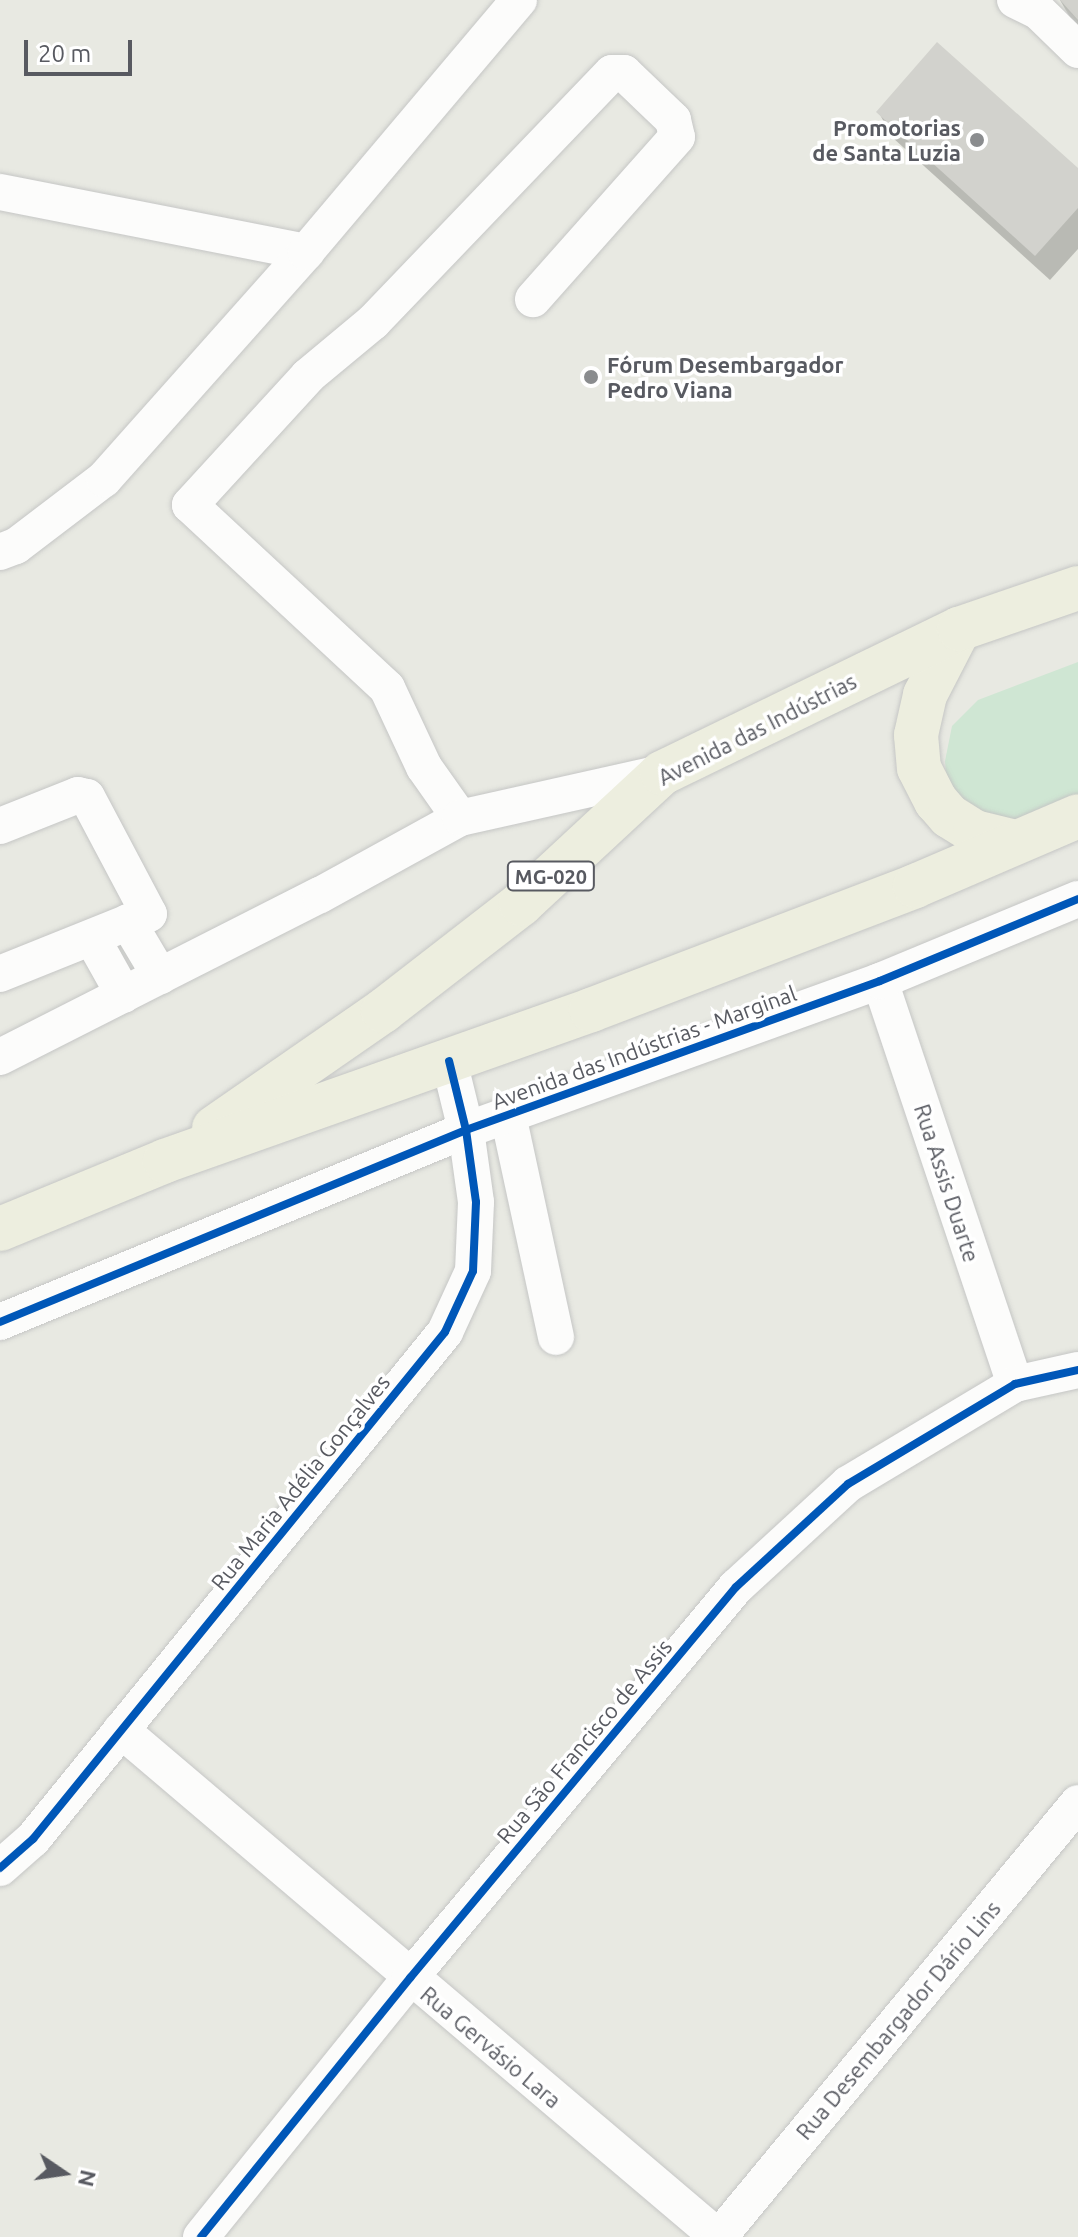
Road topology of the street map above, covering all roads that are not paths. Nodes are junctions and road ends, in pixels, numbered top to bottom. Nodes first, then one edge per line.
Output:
1 (519, 0) edge
2 (1015, 0) edge
3 (1078, 50) edge
4 (0, 192) edge
5 (306, 252) junction
6 (533, 299) dead end
7 (0, 552) edge
8 (1078, 588) edge
9 (959, 629) junction
10 (662, 773) junction
11 (1078, 816) edge
12 (460, 818) junction
13 (0, 826) edge
14 (1015, 842) junction
15 (1078, 899) edge
16 (128, 922) junction
17 (92, 938) junction
18 (0, 974) edge
19 (160, 976) junction
20 (880, 981) junction
21 (124, 995) junction
22 (0, 1057) edge
23 (449, 1061) junction
24 (508, 1115) junction
25 (466, 1130) junction
26 (165, 1161) junction
27 (0, 1229) edge
28 (0, 1322) edge
29 (556, 1337) dead end
30 (1078, 1370) edge
31 (1015, 1384) junction
32 (121, 1730) junction
33 (1078, 1803) edge
34 (0, 1868) edge
35 (410, 1978) junction
36 (201, 2237) edge
37 (718, 2237) edge

1 - 5 street
2 - 3 street
4 - 5 street
5 - 7 street
6 - 12 street
8 - 9 highway, Avenida das Indústrias / MG-020
9 - 10 highway, Avenida das Indústrias / MG-020
9 - 14 highway
10 - 12 street
10 - 26 highway, Avenida das Indústrias / MG-020
11 - 14 highway, Avenida das Indústrias / MG-020
12 - 19 street
13 - 16 street
14 - 23 highway, Avenida das Indústrias / MG-020
15 - 20 street, Avenida das Indústrias - Marginal
16 - 17 street
16 - 19 street
17 - 18 street
17 - 21 street
19 - 21 street
20 - 24 street, Avenida das Indústrias - Marginal
20 - 31 street, Rua Assis Duarte
21 - 22 street
23 - 25 street, Rua Maria Adélia Gonçalves
23 - 26 highway, Avenida das Indústrias / MG-020
24 - 25 street, Avenida das Indústrias - Marginal
24 - 29 street
25 - 28 street, Avenida das Indústrias - Marginal
25 - 32 street, Rua Maria Adélia Gonçalves
26 - 27 highway, Avenida das Indústrias / MG-020
30 - 31 street, Rua São Francisco de Assis
31 - 35 street, Rua São Francisco de Assis
32 - 34 street, Rua Maria Adélia Gonçalves
32 - 35 street, Rua Gervásio Lara
33 - 37 street, Rua Desembargador Dário Lins
35 - 36 street, Rua São Francisco de Assis
35 - 37 street, Rua Gervásio Lara

